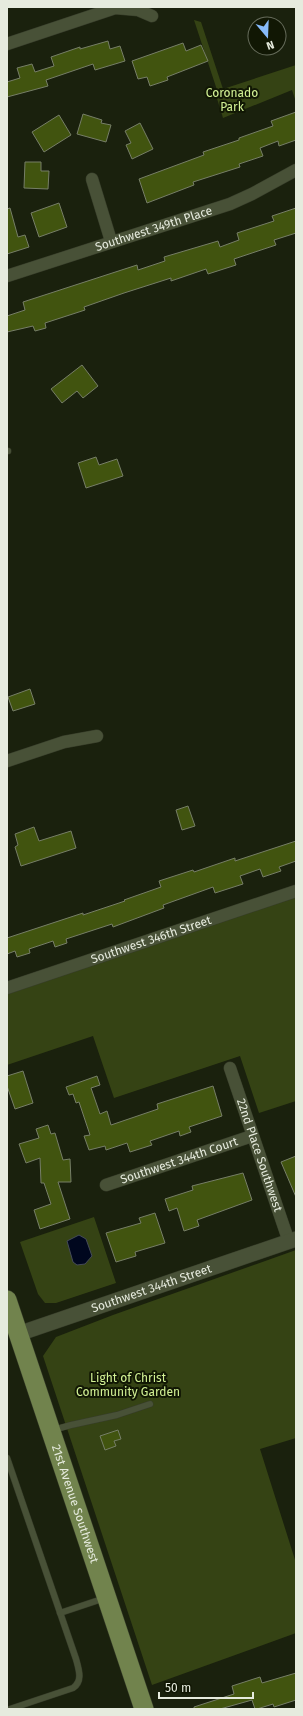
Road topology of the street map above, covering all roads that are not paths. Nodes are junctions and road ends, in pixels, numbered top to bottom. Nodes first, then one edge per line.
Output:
1 (152, 16) dead end
2 (7, 44) edge
3 (296, 170) edge
4 (92, 178) dead end
5 (111, 241) junction
6 (7, 276) edge
7 (97, 736) dead end
8 (7, 761) edge
9 (296, 891) edge
10 (7, 988) edge
11 (230, 1068) dead end
12 (252, 1136) junction
13 (106, 1185) dead end
14 (292, 1241) edge
15 (7, 1300) edge
16 (13, 1336) edge
17 (150, 1404) dead end
18 (51, 1431) junction
19 (7, 1458) edge
20 (106, 1597) junction
21 (60, 1613) junction
22 (10, 1709) edge
23 (144, 1709) edge

1 - 2 street
3 - 5 street, Southwest 349th Place
4 - 5 street
5 - 6 street, Southwest 349th Place
7 - 8 street
9 - 10 street, Southwest 346th Street
11 - 12 street, 22nd Place Southwest
12 - 13 street, Southwest 344th Court
12 - 14 street, 22nd Place Southwest
14 - 16 street, Southwest 344th Street
15 - 16 main road, 21st Avenue Southwest
16 - 18 main road, 21st Avenue Southwest
17 - 18 lane
18 - 20 main road, 21st Avenue Southwest
19 - 21 lane
20 - 21 lane
20 - 23 main road, 21st Avenue Southwest
21 - 22 lane

